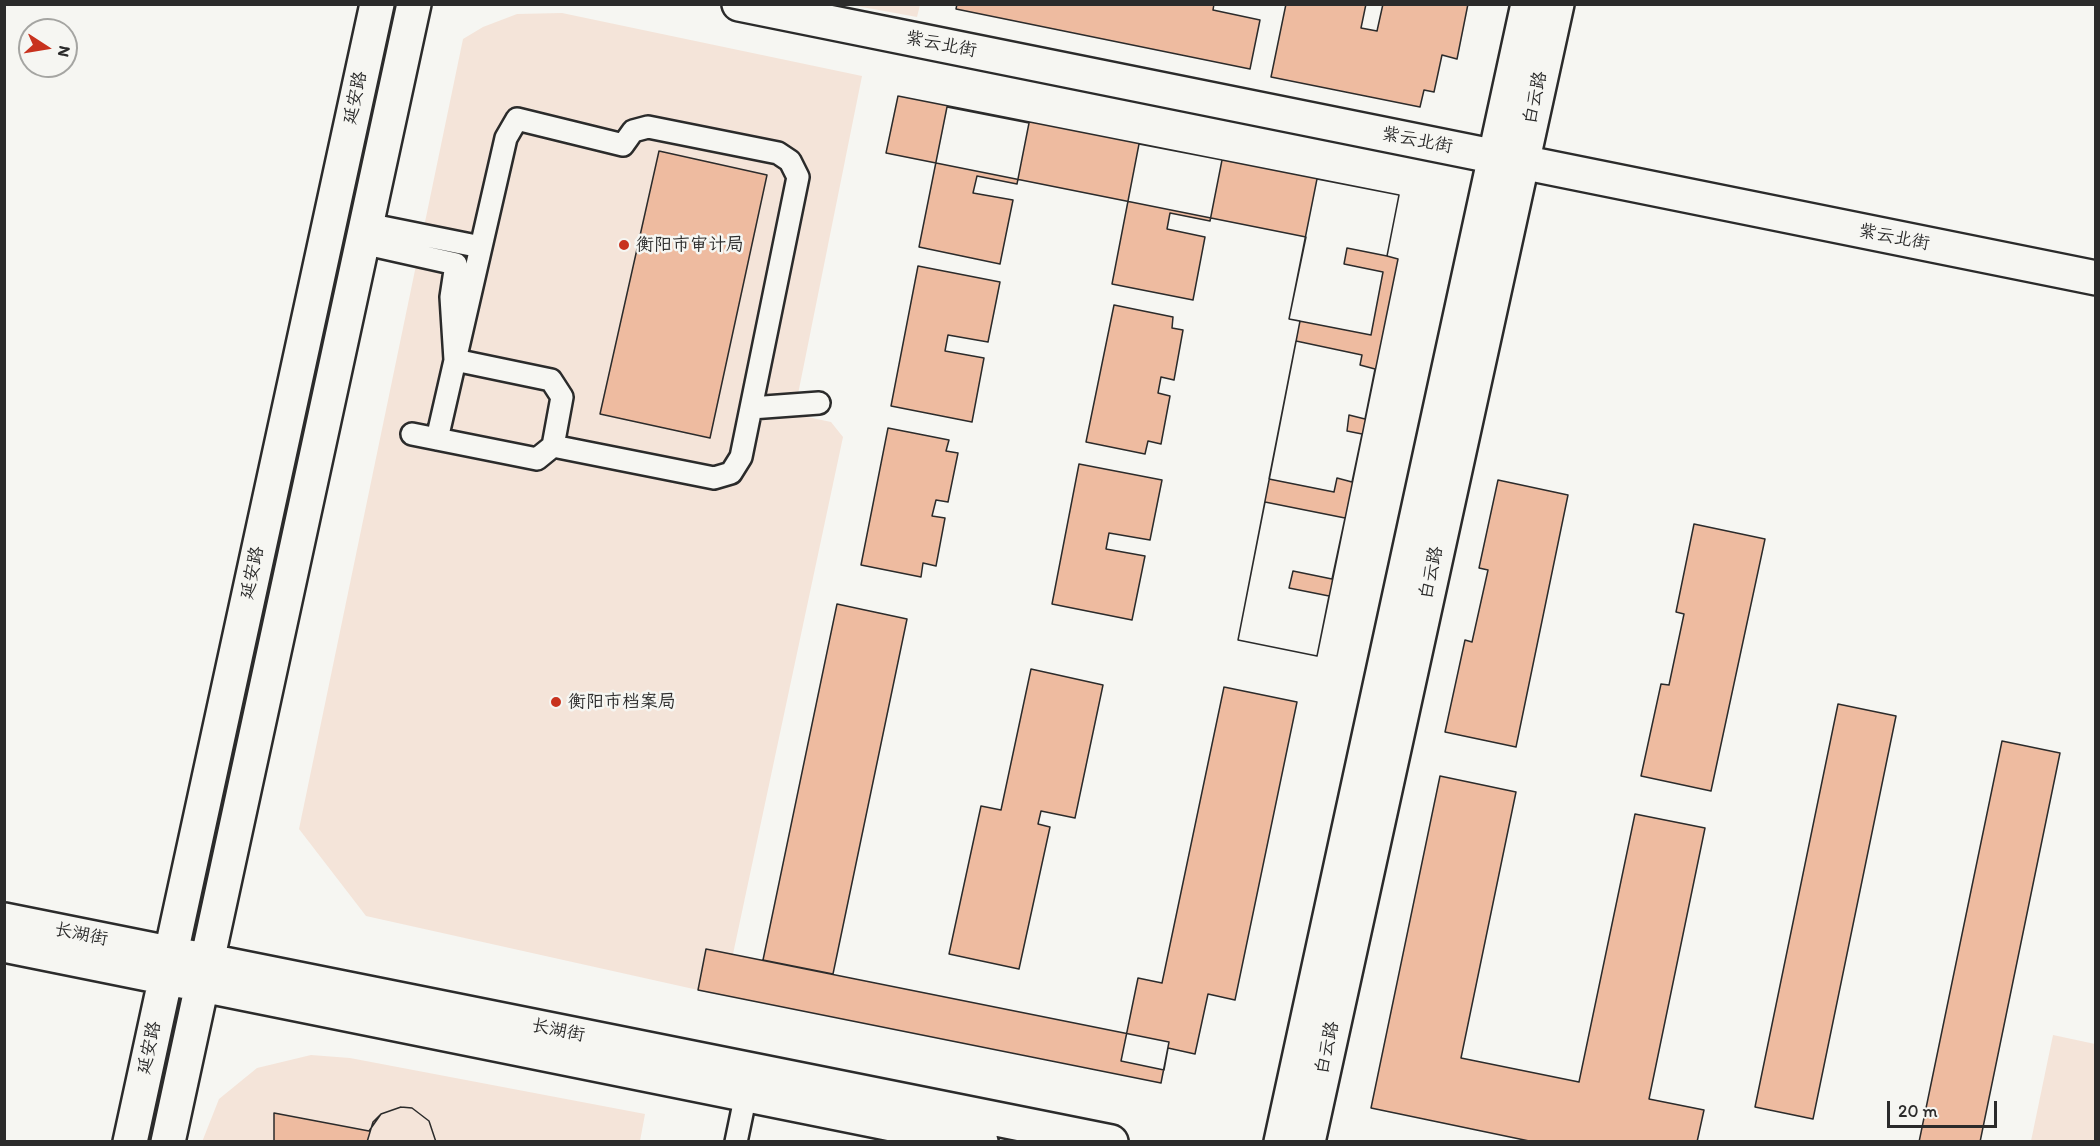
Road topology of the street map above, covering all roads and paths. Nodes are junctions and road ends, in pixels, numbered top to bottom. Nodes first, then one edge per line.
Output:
1 (377, 4) edge
2 (414, 4) edge
3 (739, 4) edge
4 (1528, 4) edge
5 (1557, 4) edge
6 (1509, 160) junction
7 (364, 233) junction
8 (481, 247) junction
9 (2096, 278) edge
10 (456, 360) junction
11 (819, 403) dead end
12 (751, 408) junction
13 (412, 434) dead end
14 (437, 439) junction
15 (553, 446) junction
16 (4, 920) edge
17 (4, 945) edge
18 (168, 965) junction
19 (204, 973) junction
20 (746, 1094) junction
21 (130, 1142) edge
22 (168, 1142) edge
23 (736, 1142) edge
24 (981, 1142) edge
25 (1111, 1142) edge
26 (1281, 1142) edge
27 (1308, 1142) edge

1 - 18 main road, 延安路
2 - 7 main road, 延安路
3 - 6 main road, 紫云北街
4 - 6 main road, 白云路
5 - 6 main road, 白云路
6 - 9 main road, 紫云北街
6 - 26 main road, 白云路
6 - 27 main road, 白云路
7 - 8 lane
7 - 10 lane
7 - 19 main road, 延安路
8 - 10 lane
8 - 12 lane
10 - 14 lane
10 - 15 lane
11 - 12 lane
12 - 15 lane
13 - 14 lane
14 - 15 lane
16 - 18 main road, 长湖街
17 - 18 main road, 长湖街
18 - 19 main road, 长湖街
18 - 21 main road, 延安路
19 - 20 main road, 长湖街
19 - 22 main road, 延安路
19 - 25 main road, 长湖街
20 - 23 lane
20 - 24 main road, 长湖街

